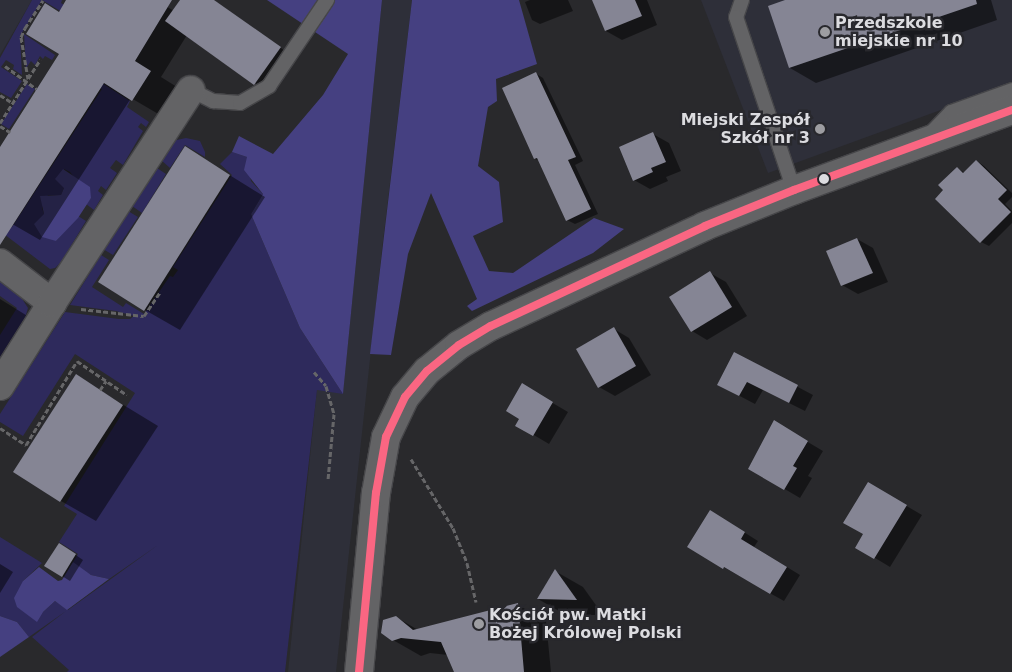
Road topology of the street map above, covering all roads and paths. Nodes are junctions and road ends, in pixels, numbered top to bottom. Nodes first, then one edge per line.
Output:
1 (44, 0) edge
2 (327, 0) edge
3 (742, 0) edge
4 (40, 60) dead end
5 (5, 66) dead end
6 (27, 80) junction
7 (37, 89) dead end
8 (190, 90) joint
9 (1012, 90) edge
10 (0, 94) edge
11 (13, 103) junction
12 (1012, 110) edge
13 (0, 124) edge
14 (10, 132) dead end
15 (921, 143) junction
16 (794, 190) junction
17 (0, 263) edge
18 (161, 291) dead end
19 (62, 305) junction
20 (314, 372) dead end
21 (106, 381) junction
22 (0, 386) edge
23 (100, 390) dead end
24 (127, 395) dead end
25 (0, 428) edge
26 (408, 455) dead end
27 (328, 480) dead end
28 (476, 602) dead end
29 (359, 672) edge

1 - 6 path
2 - 8 lane
3 - 16 lane
4 - 6 path
5 - 6 path
6 - 7 path
6 - 11 path
8 - 19 street
9 - 15 lane
10 - 11 path
11 - 13 path
12 - 15 street
13 - 14 path
15 - 16 street
16 - 29 street
17 - 19 street
18 - 19 path
19 - 22 street
20 - 27 path
21 - 23 path
21 - 24 path
21 - 25 path
26 - 28 path

